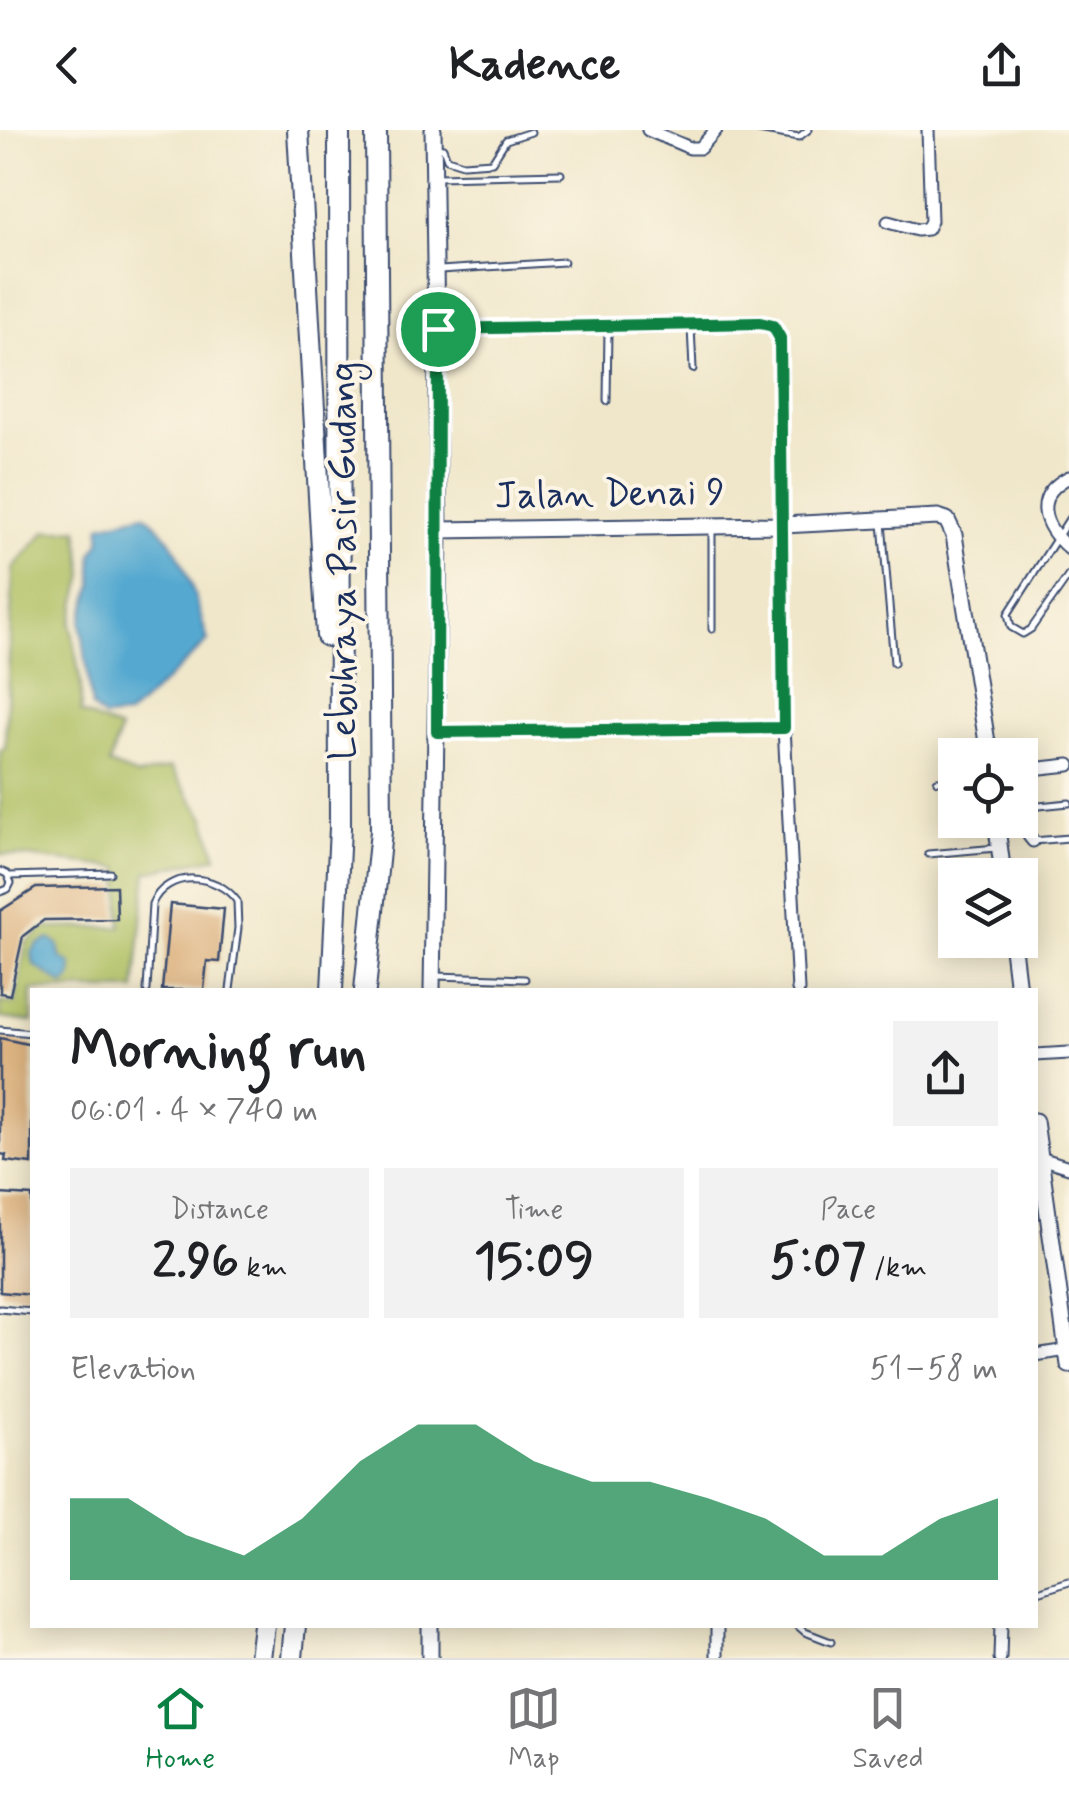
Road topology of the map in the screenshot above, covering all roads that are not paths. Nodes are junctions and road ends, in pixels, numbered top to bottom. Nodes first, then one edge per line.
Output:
1 (298, 130) edge
2 (340, 130) edge
3 (376, 130) edge
4 (648, 130) edge
5 (716, 130) edge
6 (758, 130) edge
7 (808, 130) edge
8 (928, 130) edge
9 (531, 132) dead end
10 (433, 138) edge
11 (561, 174) dead end
12 (434, 177) junction
13 (888, 222) dead end
14 (564, 262) dead end
15 (437, 270) junction
16 (691, 324) junction
17 (608, 326) junction
18 (438, 329) junction
19 (692, 368) dead end
20 (606, 401) dead end
21 (1069, 477) edge
22 (1069, 519) edge
23 (882, 520) junction
24 (783, 525) junction
25 (712, 526) junction
26 (439, 530) junction
27 (1057, 538) junction
28 (1069, 549) edge
29 (1069, 575) edge
30 (712, 629) dead end
31 (894, 664) dead end
32 (784, 728) junction
33 (437, 732) junction
34 (986, 738) edge
35 (1069, 765) edge
36 (1038, 767) edge
37 (1069, 802) edge
38 (1038, 806) edge
39 (340, 828) junction
40 (999, 838) edge
41 (1031, 838) edge
42 (1069, 838) edge
43 (1033, 841) joint
44 (1000, 848) junction
45 (928, 854) dead end
46 (1001, 858) edge
47 (0, 871) edge
48 (110, 873) dead end
49 (9, 876) junction
50 (0, 892) edge
51 (1014, 958) edge
52 (525, 978) dead end
53 (433, 983) edge
54 (147, 988) edge
55 (230, 988) edge
56 (332, 988) edge
57 (366, 988) edge
58 (798, 988) edge
59 (1018, 988) edge
60 (0, 1030) edge
61 (30, 1034) edge
62 (1069, 1053) edge
63 (1038, 1055) edge
64 (1038, 1143) edge
65 (1040, 1158) junction
66 (1069, 1167) edge
67 (0, 1309) edge
68 (30, 1312) edge
69 (1038, 1355) edge
70 (1068, 1358) edge
71 (1069, 1582) edge
72 (1038, 1592) edge
73 (264, 1628) edge
74 (296, 1628) edge
75 (430, 1628) edge
76 (717, 1628) edge
77 (801, 1628) edge
78 (1001, 1628) edge
79 (832, 1642) dead end
80 (260, 1658) edge
81 (292, 1658) edge
82 (430, 1658) edge
83 (716, 1658) edge
84 (1000, 1658) edge

1 - 39 highway
2 - 39 highway, Lebuhraya Pasir Gudang
3 - 57 highway, Lebuhraya Pasir Gudang
4 - 5 street
6 - 7 lane
8 - 13 street
9 - 10 lane
10 - 12 street
11 - 12 lane
12 - 15 street
14 - 15 lane
15 - 18 street
16 - 17 street
16 - 19 lane
16 - 24 street
17 - 18 street
17 - 20 lane
18 - 26 street
21 - 27 street
22 - 27 lane
23 - 24 street, Jalan Denai 9
23 - 31 lane
23 - 34 street, Jalan Denai 9
24 - 25 street, Jalan Denai 9
24 - 32 street
25 - 26 street, Jalan Denai 9
25 - 30 lane
26 - 33 street
27 - 28 street
27 - 29 lane
32 - 33 street
32 - 58 street
33 - 53 street
35 - 36 street
37 - 38 lane
39 - 56 highway, Lebuhraya Pasir Gudang
40 - 44 street
41 - 43 street
42 - 43 lane
44 - 45 lane
44 - 46 street
47 - 49 lane
48 - 49 lane
49 - 50 lane
51 - 59 street
52 - 53 lane
54 - 55 lane
60 - 61 lane
62 - 63 street
64 - 65 street
65 - 66 street
65 - 70 street
67 - 68 lane
69 - 70 street
71 - 72 lane
73 - 80 highway
74 - 81 highway
75 - 82 street
76 - 83 street
77 - 79 lane
78 - 84 street

